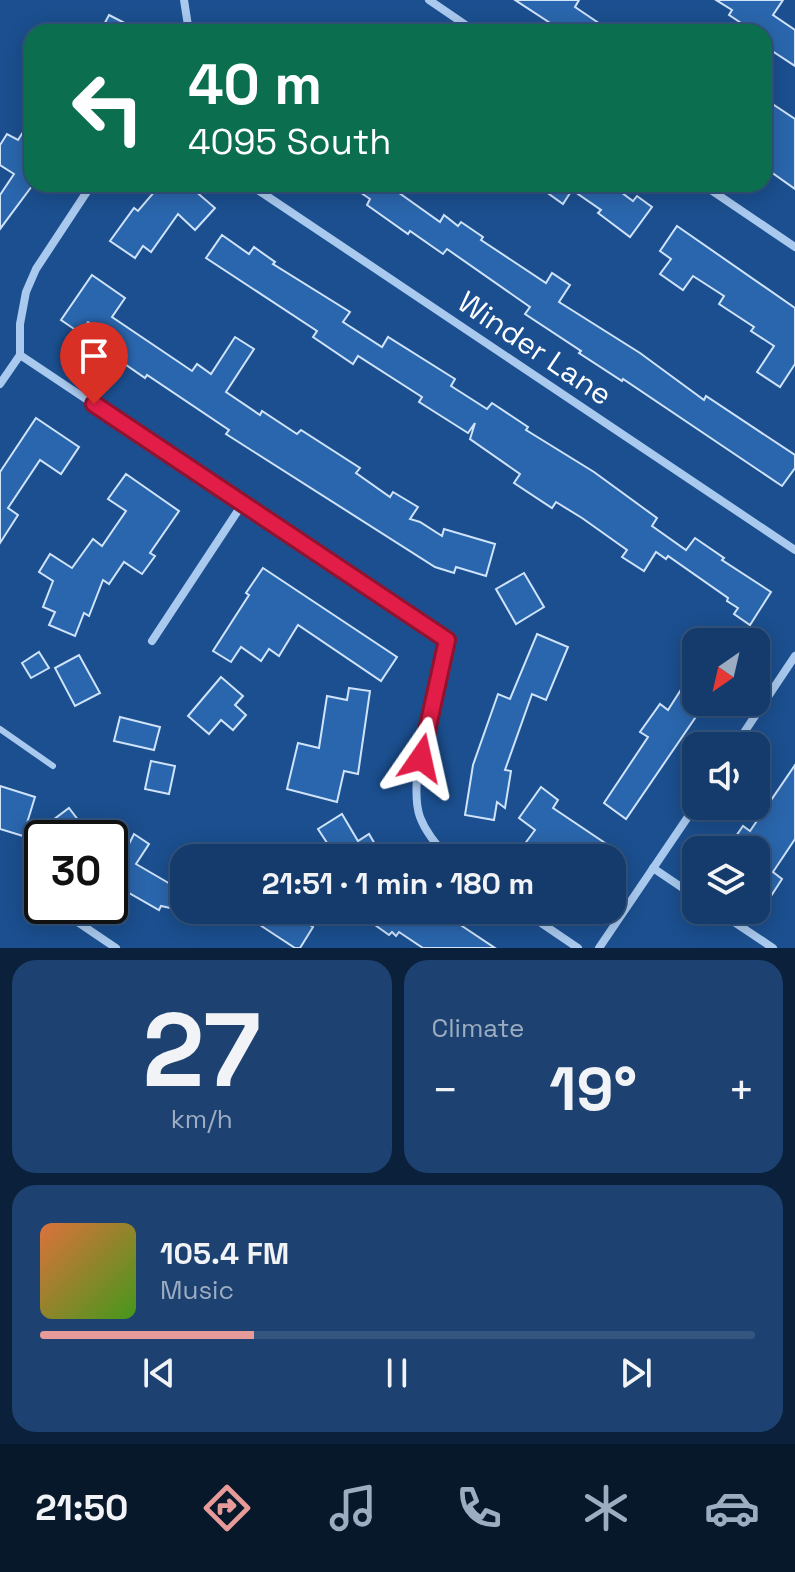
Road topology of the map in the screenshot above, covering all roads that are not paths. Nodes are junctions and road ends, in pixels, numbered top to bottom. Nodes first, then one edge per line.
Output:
1 (184, 0) edge
2 (429, 0) edge
3 (188, 24) edge
4 (464, 24) edge
5 (87, 192) edge
6 (261, 192) edge
7 (714, 192) edge
8 (795, 247) edge
9 (20, 355) junction
10 (0, 384) edge
11 (243, 503) junction
12 (795, 550) edge
13 (152, 641) dead end
14 (795, 656) edge
15 (0, 729) edge
16 (744, 732) edge
17 (53, 766) dead end
18 (686, 820) edge
19 (436, 844) edge
20 (653, 868) junction
21 (682, 888) edge
22 (80, 924) edge
23 (543, 924) edge
24 (737, 924) edge
25 (116, 948) edge
26 (578, 948) edge
27 (599, 948) edge
28 (773, 948) edge

1 - 3 street
2 - 4 street
5 - 9 street
6 - 12 street, Winder Lane
7 - 8 street
9 - 10 street
9 - 11 street
11 - 13 street
11 - 19 street
14 - 16 street
15 - 17 lane
18 - 20 street
20 - 21 street
20 - 27 street
22 - 25 street
23 - 26 street
24 - 28 street

